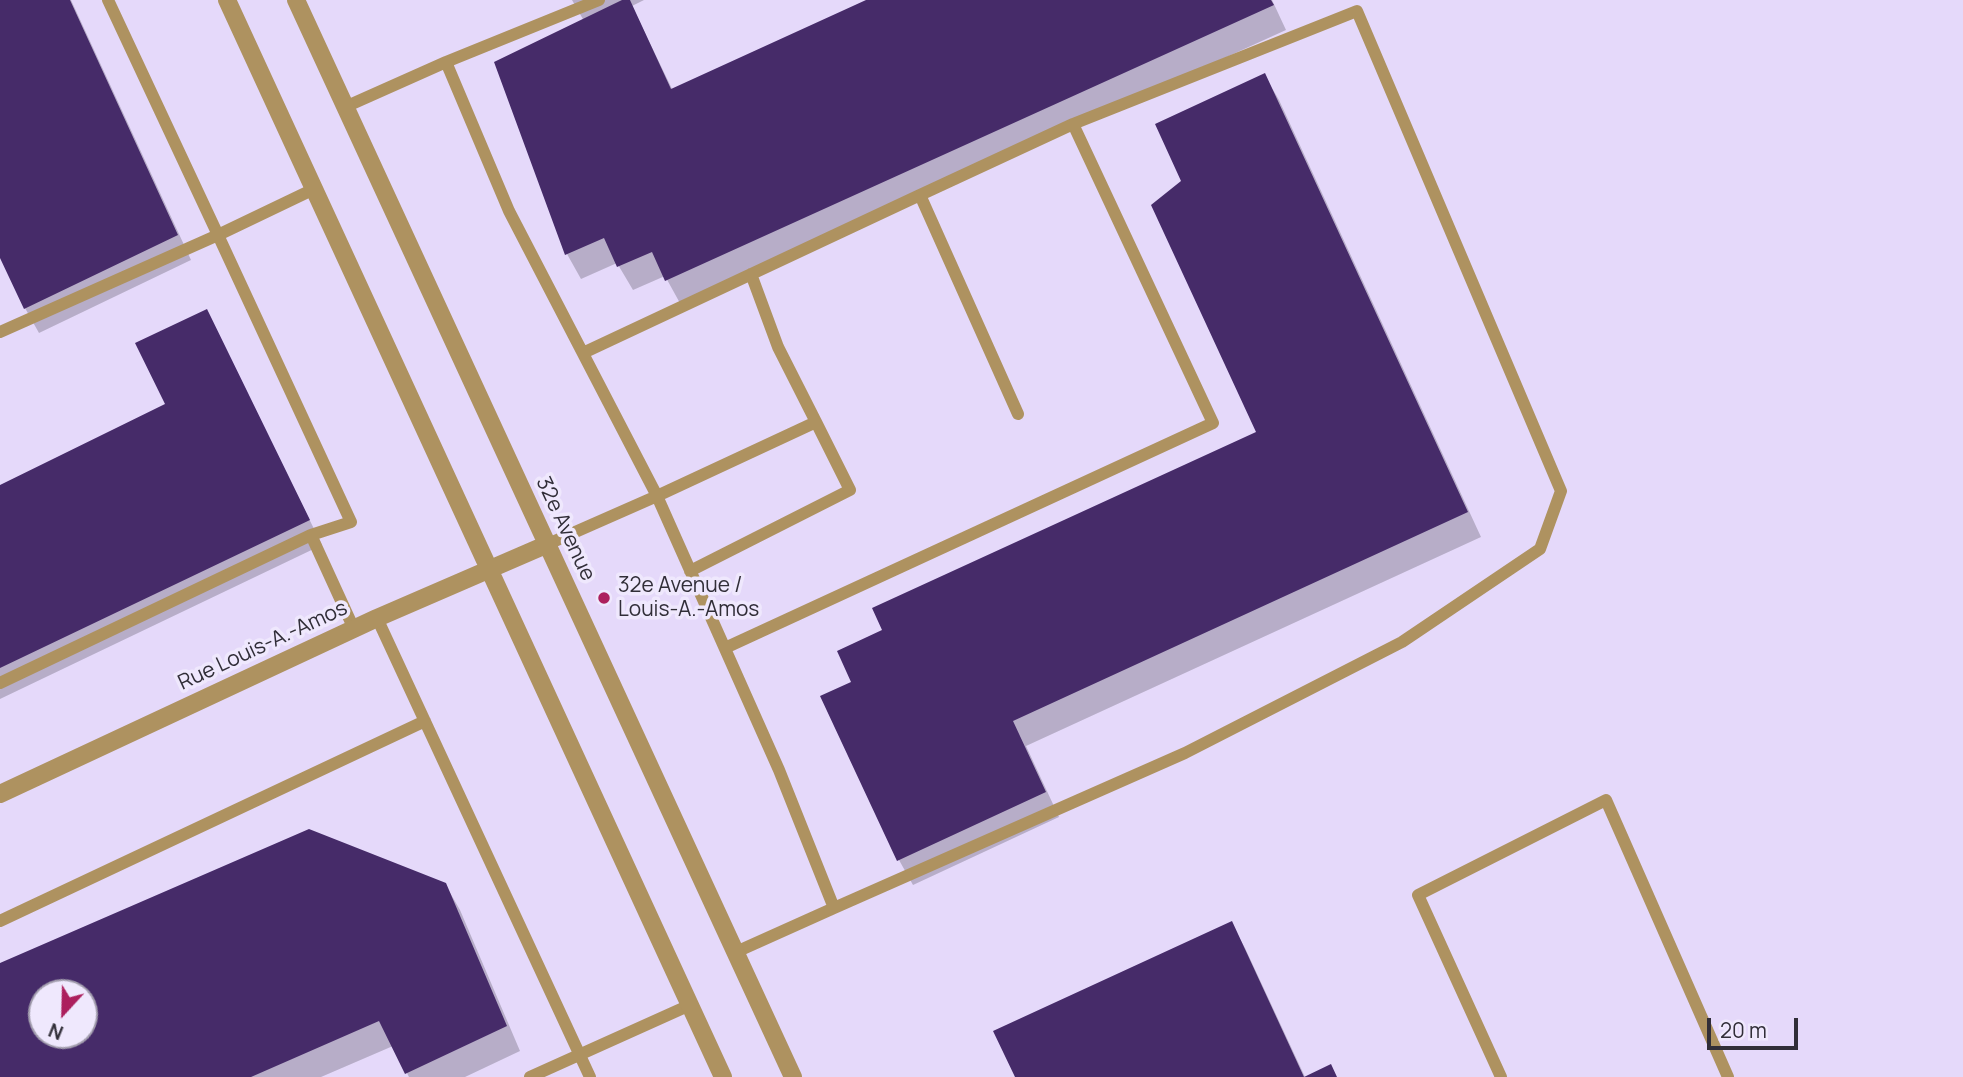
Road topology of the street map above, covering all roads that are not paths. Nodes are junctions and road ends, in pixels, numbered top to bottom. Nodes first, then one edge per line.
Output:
1 (108, 0) edge
2 (227, 0) edge
3 (296, 0) edge
4 (599, 0) edge
5 (1353, 6) edge
6 (446, 62) junction
7 (345, 107) junction
8 (1073, 124) junction
9 (314, 189) junction
10 (920, 195) junction
11 (218, 235) junction
12 (751, 274) junction
13 (0, 332) edge
14 (583, 353) junction
15 (1018, 414) dead end
16 (816, 422) junction
17 (657, 496) junction
18 (311, 536) junction
19 (548, 544) junction
20 (490, 569) junction
21 (690, 570) junction
22 (377, 618) junction
23 (354, 629) junction
24 (725, 648) junction
25 (0, 683) edge
26 (425, 722) junction
27 (0, 794) edge
28 (834, 908) junction
29 (0, 921) edge
30 (736, 952) junction
31 (690, 1005) junction
32 (580, 1055) junction
33 (530, 1077) edge
34 (590, 1077) edge
35 (723, 1077) edge
36 (793, 1077) edge
37 (1501, 1077) edge
38 (1728, 1077) edge

1 - 11 lane
2 - 9 street
3 - 7 street, 32e Avenue
4 - 6 lane
5 - 8 lane
5 - 28 lane
6 - 7 lane
6 - 14 lane
7 - 19 street, 32e Avenue
8 - 10 lane
8 - 24 lane
9 - 11 lane
9 - 20 street
10 - 12 lane
10 - 15 lane
11 - 13 lane
11 - 18 lane
12 - 14 lane
12 - 16 lane
14 - 17 lane
16 - 17 lane
16 - 21 lane
17 - 19 lane
17 - 21 lane
18 - 23 lane
18 - 25 lane
19 - 20 street, Rue Louis-A.-Amos
19 - 30 street, 32e Avenue
20 - 22 street, Rue Louis-A.-Amos
20 - 31 street
21 - 24 lane
22 - 23 street, Rue Louis-A.-Amos
22 - 26 lane
23 - 27 street, Rue Louis-A.-Amos
24 - 28 lane
26 - 29 lane
26 - 32 lane
28 - 30 lane
30 - 36 street, 32e Avenue
31 - 32 lane
31 - 35 street
32 - 33 lane
32 - 34 lane
37 - 38 lane

